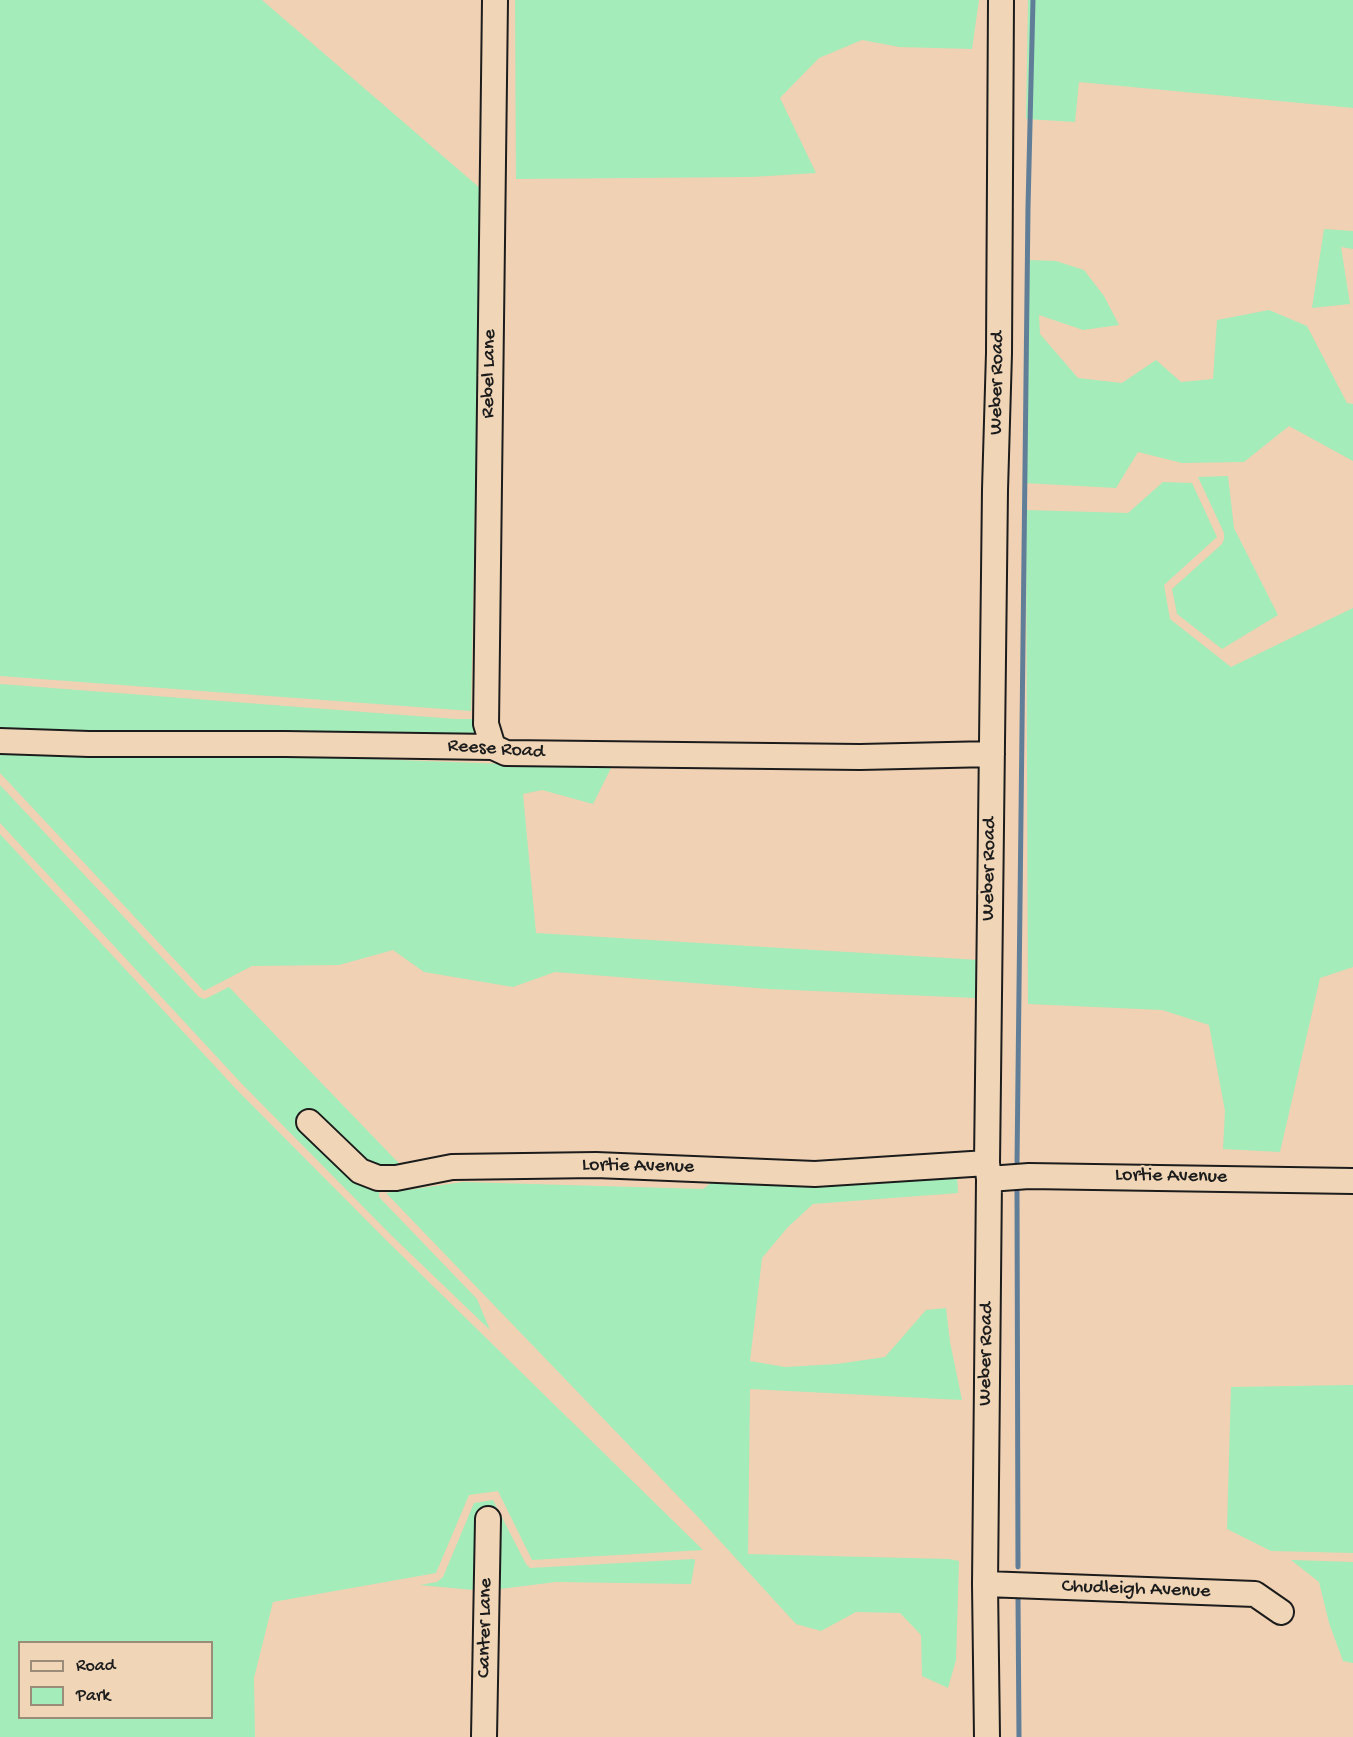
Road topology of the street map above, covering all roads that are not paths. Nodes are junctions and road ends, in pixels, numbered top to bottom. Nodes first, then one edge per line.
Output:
1 (495, 0) edge
2 (1001, 0) edge
3 (0, 741) edge
4 (493, 747) junction
5 (992, 754) junction
6 (309, 1122) dead end
7 (988, 1171) junction
8 (1353, 1181) edge
9 (488, 1519) dead end
10 (985, 1584) junction
11 (1281, 1612) dead end
12 (484, 1737) edge
13 (987, 1737) edge

1 - 4 street, Rebel Lane
2 - 5 street, Weber Road
3 - 4 street, Reese Road
4 - 5 street, Reese Road
5 - 7 street, Weber Road
6 - 7 street, Lortie Avenue
7 - 8 street, Lortie Avenue
7 - 10 street, Weber Road
9 - 12 street, Canter Lane
10 - 11 street, Chudleigh Avenue
10 - 13 street, Weber Road

